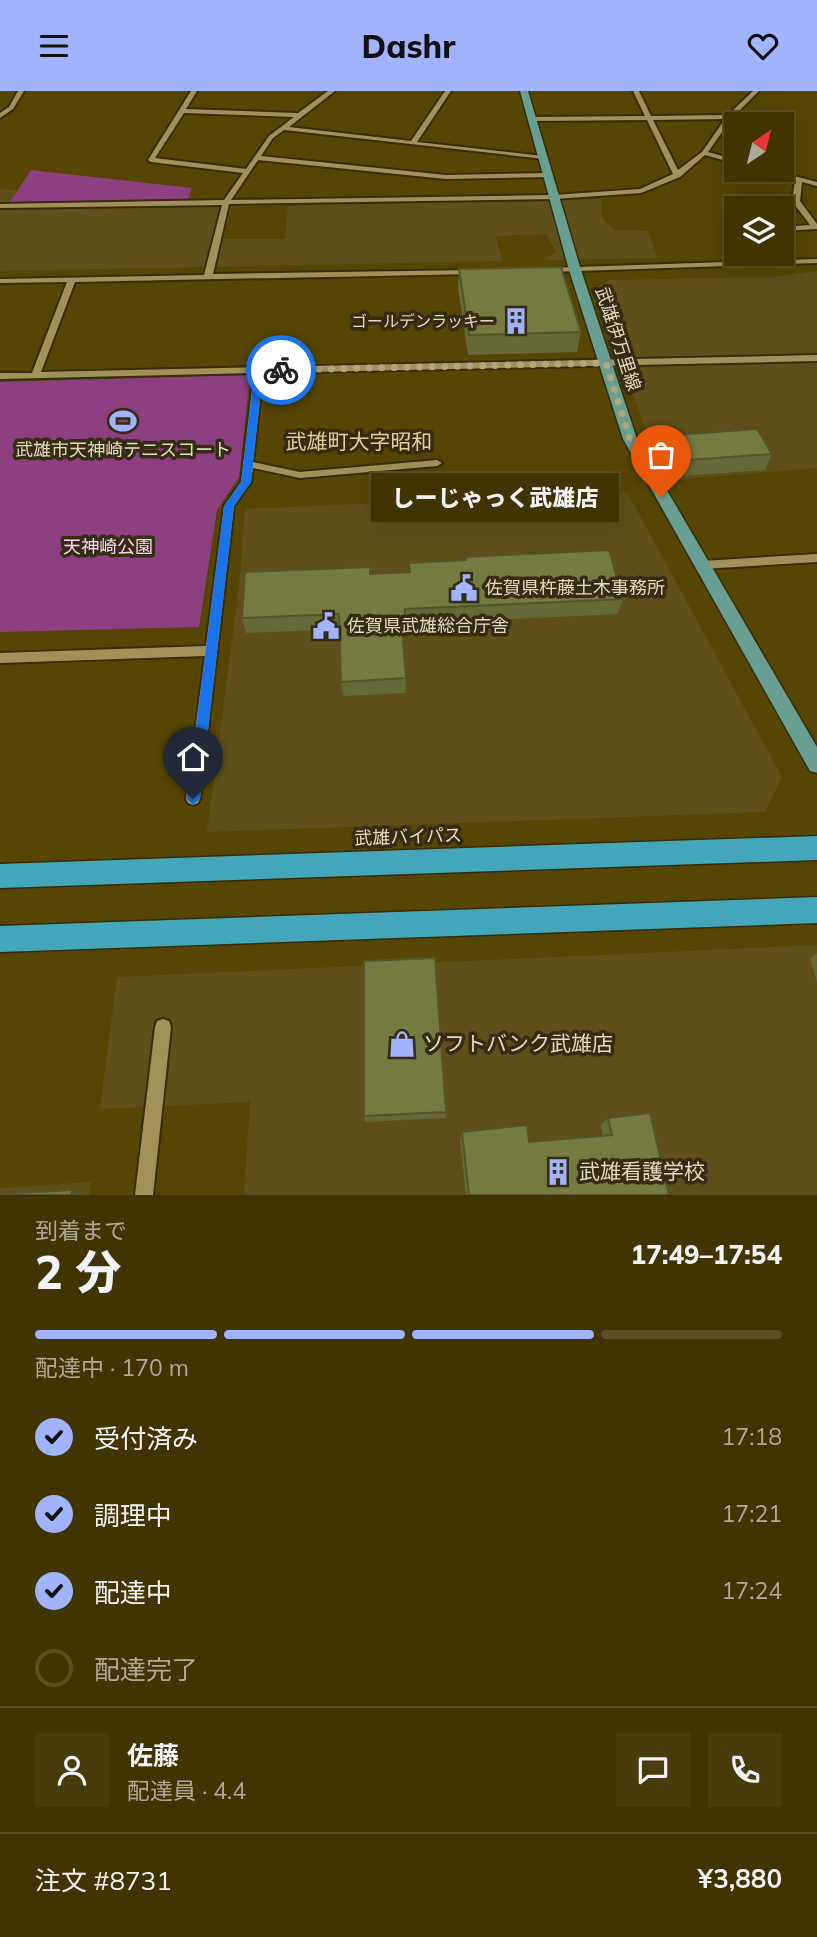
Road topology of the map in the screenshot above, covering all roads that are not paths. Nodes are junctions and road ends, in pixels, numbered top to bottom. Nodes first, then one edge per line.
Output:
1 (21, 91) edge
2 (194, 91) edge
3 (332, 91) edge
4 (449, 91) edge
5 (524, 91) edge
6 (636, 91) edge
7 (757, 91) edge
8 (183, 111) junction
9 (735, 112) edge
10 (298, 115) junction
11 (0, 116) edge
12 (724, 117) edge
13 (649, 118) junction
14 (532, 119) junction
15 (724, 125) edge
16 (281, 128) junction
17 (413, 143) junction
18 (704, 153) junction
19 (256, 158) junction
20 (543, 158) junction
21 (724, 158) edge
22 (247, 171) junction
23 (548, 175) junction
24 (677, 175) junction
25 (794, 178) edge
26 (799, 179) junction
27 (817, 184) edge
28 (554, 197) junction
29 (226, 202) junction
30 (0, 206) edge
31 (794, 228) edge
32 (817, 261) edge
33 (794, 262) edge
34 (724, 265) edge
35 (575, 270) junction
36 (535, 271) edge
37 (480, 272) edge
38 (208, 277) junction
39 (72, 280) junction
40 (0, 281) edge
41 (817, 358) edge
42 (606, 363) junction
43 (259, 370) junction
44 (0, 376) edge
45 (35, 376) junction
46 (437, 463) dead end
47 (249, 464) junction
48 (817, 558) edge
49 (702, 565) junction
50 (212, 651) junction
51 (0, 658) edge
52 (817, 765) edge
53 (193, 799) dead end
54 (817, 848) edge
55 (0, 876) edge
56 (817, 910) edge
57 (0, 939) edge
58 (163, 1027) dead end
59 (144, 1195) edge

1 - 11 street
2 - 8 street
3 - 10 street
4 - 17 street
5 - 14 main road, 武雄伊万里線
6 - 13 street
7 - 9 street
8 - 10 street
8 - 22 street
10 - 16 street
12 - 13 street
13 - 14 street
13 - 24 street
14 - 20 main road, 武雄伊万里線
15 - 18 street
16 - 17 street
16 - 19 street
17 - 20 street
18 - 21 street
18 - 24 street
19 - 22 street
19 - 23 street
20 - 23 main road, 武雄伊万里線
22 - 29 street
23 - 28 main road, 武雄伊万里線
24 - 28 street
25 - 26 street
26 - 27 street
26 - 31 street
28 - 29 street
28 - 35 main road, 武雄伊万里線
29 - 30 street
29 - 38 street
32 - 33 street
34 - 35 street
35 - 36 street
35 - 42 main road, 武雄伊万里線
37 - 38 street
38 - 39 street
39 - 40 street
39 - 45 street
41 - 42 street
42 - 43 street
42 - 49 main road, 武雄伊万里線
43 - 45 street
43 - 47 street
44 - 45 street
46 - 47 street
47 - 50 street
48 - 49 street
49 - 52 main road, 武雄伊万里線
50 - 51 street
50 - 53 street
54 - 55 highway, 武雄バイパス
56 - 57 highway
58 - 59 street

